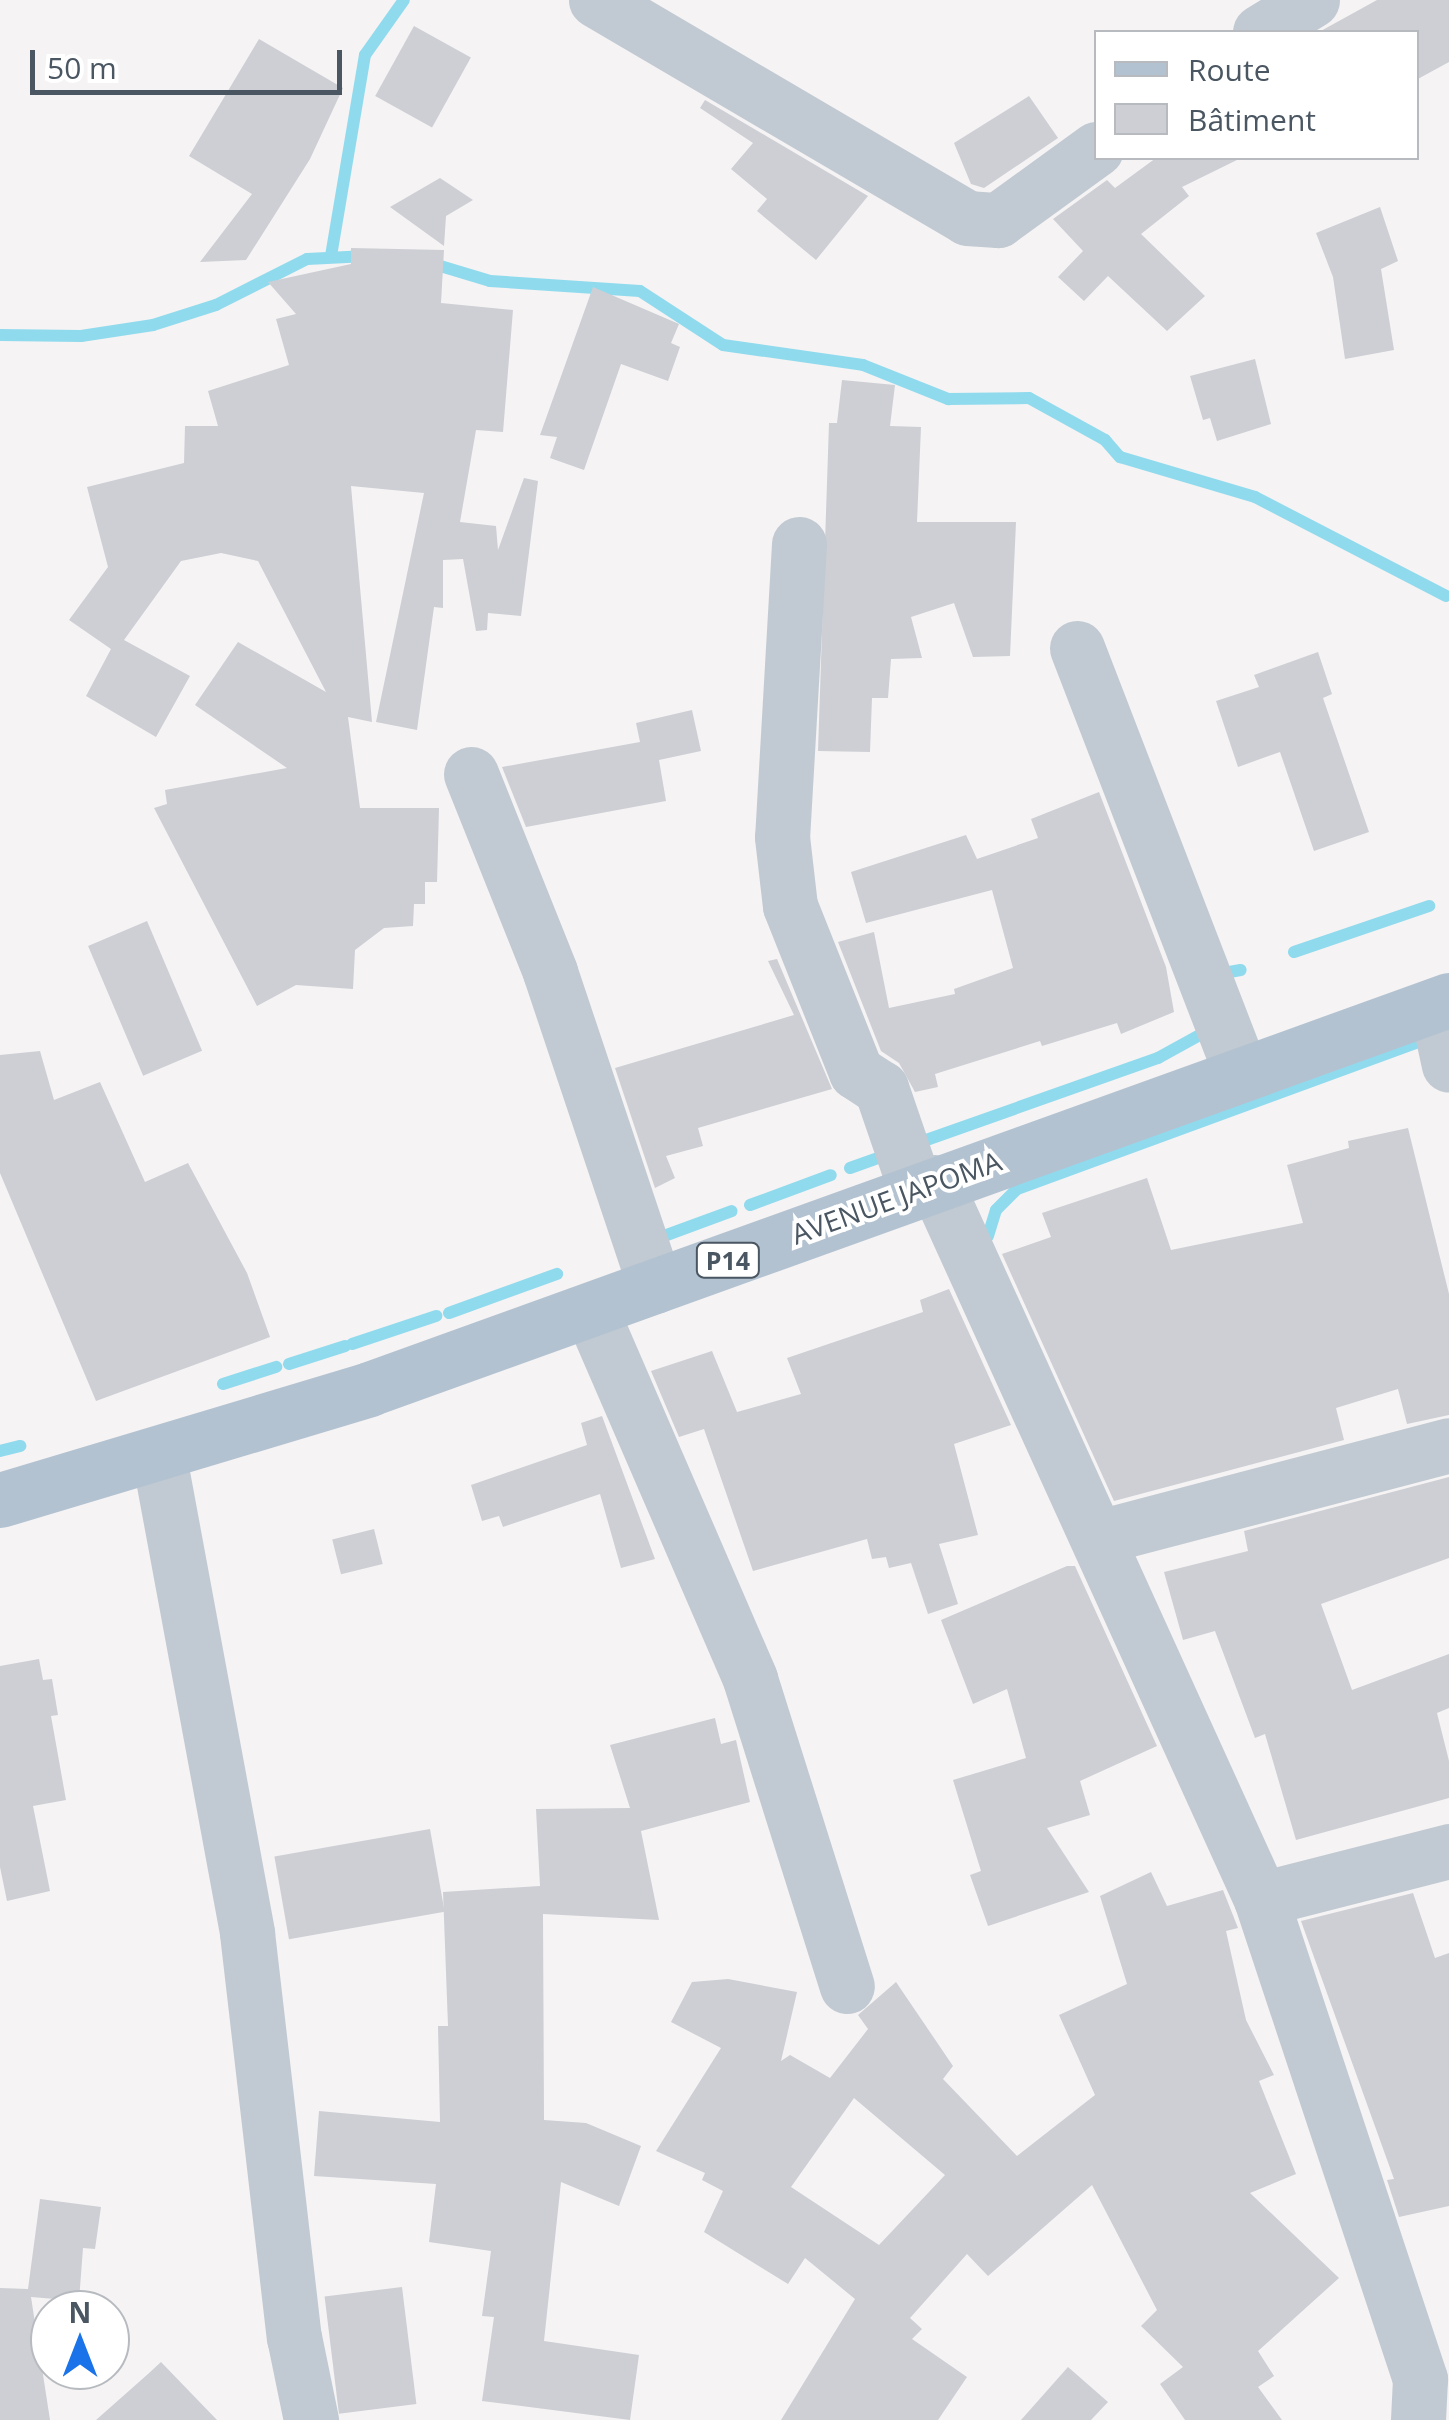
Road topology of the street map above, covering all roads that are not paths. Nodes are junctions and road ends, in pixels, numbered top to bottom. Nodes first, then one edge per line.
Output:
1 (596, 0) edge
2 (1094, 150) edge
3 (799, 544) dead end
4 (1077, 648) dead end
5 (472, 774) dead end
6 (1443, 1002) edge
7 (1449, 1066) edge
8 (1241, 1074) junction
9 (925, 1186) junction
10 (655, 1286) junction
11 (591, 1310) junction
12 (1449, 1445) edge
13 (158, 1457) junction
14 (0, 1500) edge
15 (1099, 1537) junction
16 (1449, 1851) edge
17 (1261, 1899) junction
18 (848, 1986) dead end
19 (1429, 2393) edge
20 (310, 2420) edge

1 - 2 street
3 - 9 street
4 - 8 street
5 - 10 street
6 - 7 street
6 - 8 main road, AVENUE JAPOMA / P14
8 - 9 main road, AVENUE JAPOMA / P14
9 - 10 main road, AVENUE JAPOMA / P14
9 - 15 street
10 - 11 main road, AVENUE JAPOMA / P14
11 - 13 main road, AVENUE JAPOMA / P14
11 - 18 street
12 - 15 street
13 - 14 main road, AVENUE JAPOMA / P14
13 - 20 street
15 - 17 street
16 - 17 street
17 - 19 street

